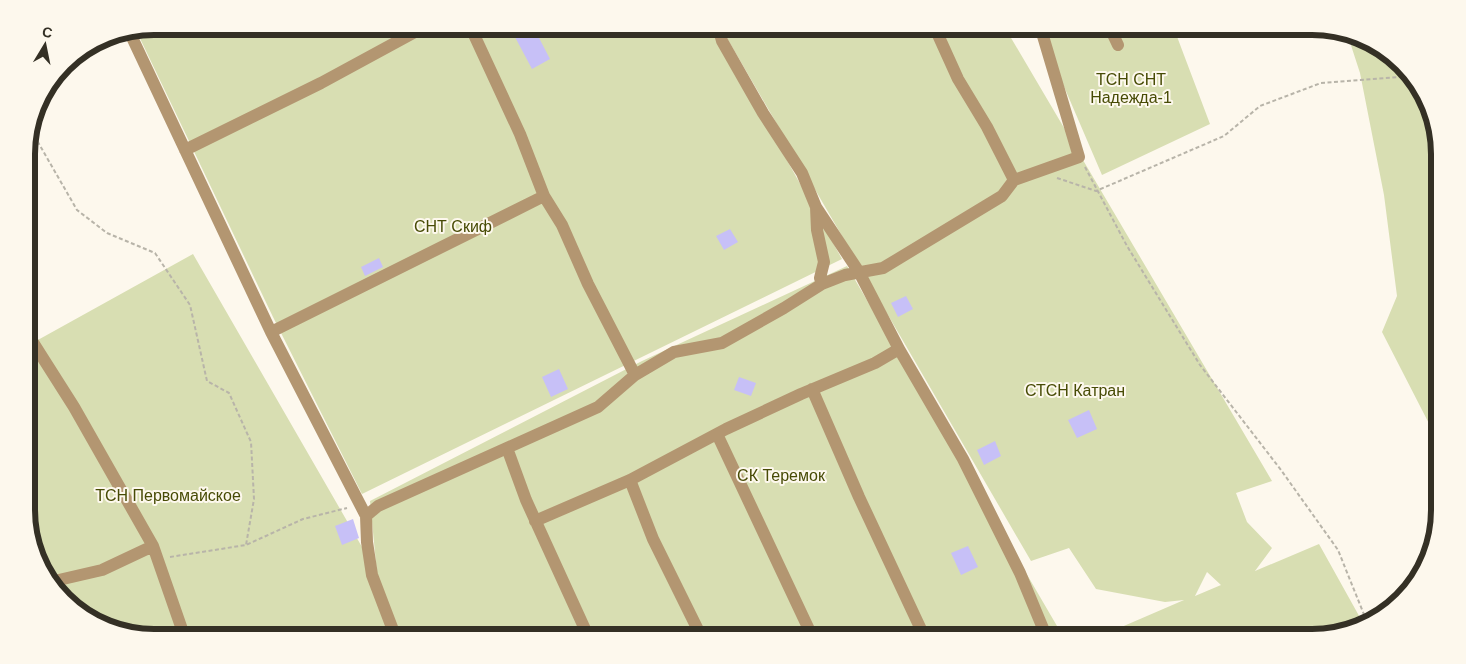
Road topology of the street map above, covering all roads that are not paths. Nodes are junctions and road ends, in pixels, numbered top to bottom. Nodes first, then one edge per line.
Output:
1 (409, 35) edge
2 (474, 35) edge
3 (720, 35) edge
4 (938, 35) edge
5 (1043, 35) edge
6 (1113, 35) edge
7 (132, 37) edge
8 (1118, 45) dead end
9 (185, 150) junction
10 (1014, 180) junction
11 (544, 196) junction
12 (816, 207) junction
13 (859, 272) junction
14 (822, 284) junction
15 (271, 332) junction
16 (35, 346) edge
17 (899, 349) junction
18 (635, 375) junction
19 (812, 389) junction
20 (717, 434) junction
21 (507, 448) junction
22 (630, 480) junction
23 (363, 510) junction
24 (535, 521) junction
25 (153, 546) junction
26 (58, 580) edge
27 (183, 629) edge
28 (392, 629) edge
29 (585, 629) edge
30 (698, 629) edge
31 (809, 629) edge
32 (921, 629) edge
33 (1043, 629) edge

1 - 9 lane
2 - 11 lane
3 - 12 lane
4 - 10 lane
5 - 10 lane
6 - 8 lane
7 - 9 lane
9 - 15 lane
10 - 13 lane
11 - 15 lane
11 - 18 lane
12 - 13 lane
12 - 14 lane
13 - 14 lane
13 - 17 lane
14 - 18 lane
15 - 23 lane
16 - 25 lane
17 - 19 lane
17 - 33 lane
18 - 21 lane
19 - 20 lane
19 - 32 lane
20 - 22 lane
20 - 31 lane
21 - 23 lane
21 - 24 lane
22 - 24 lane
22 - 30 lane
23 - 28 lane
24 - 29 lane
25 - 26 lane
25 - 27 lane

